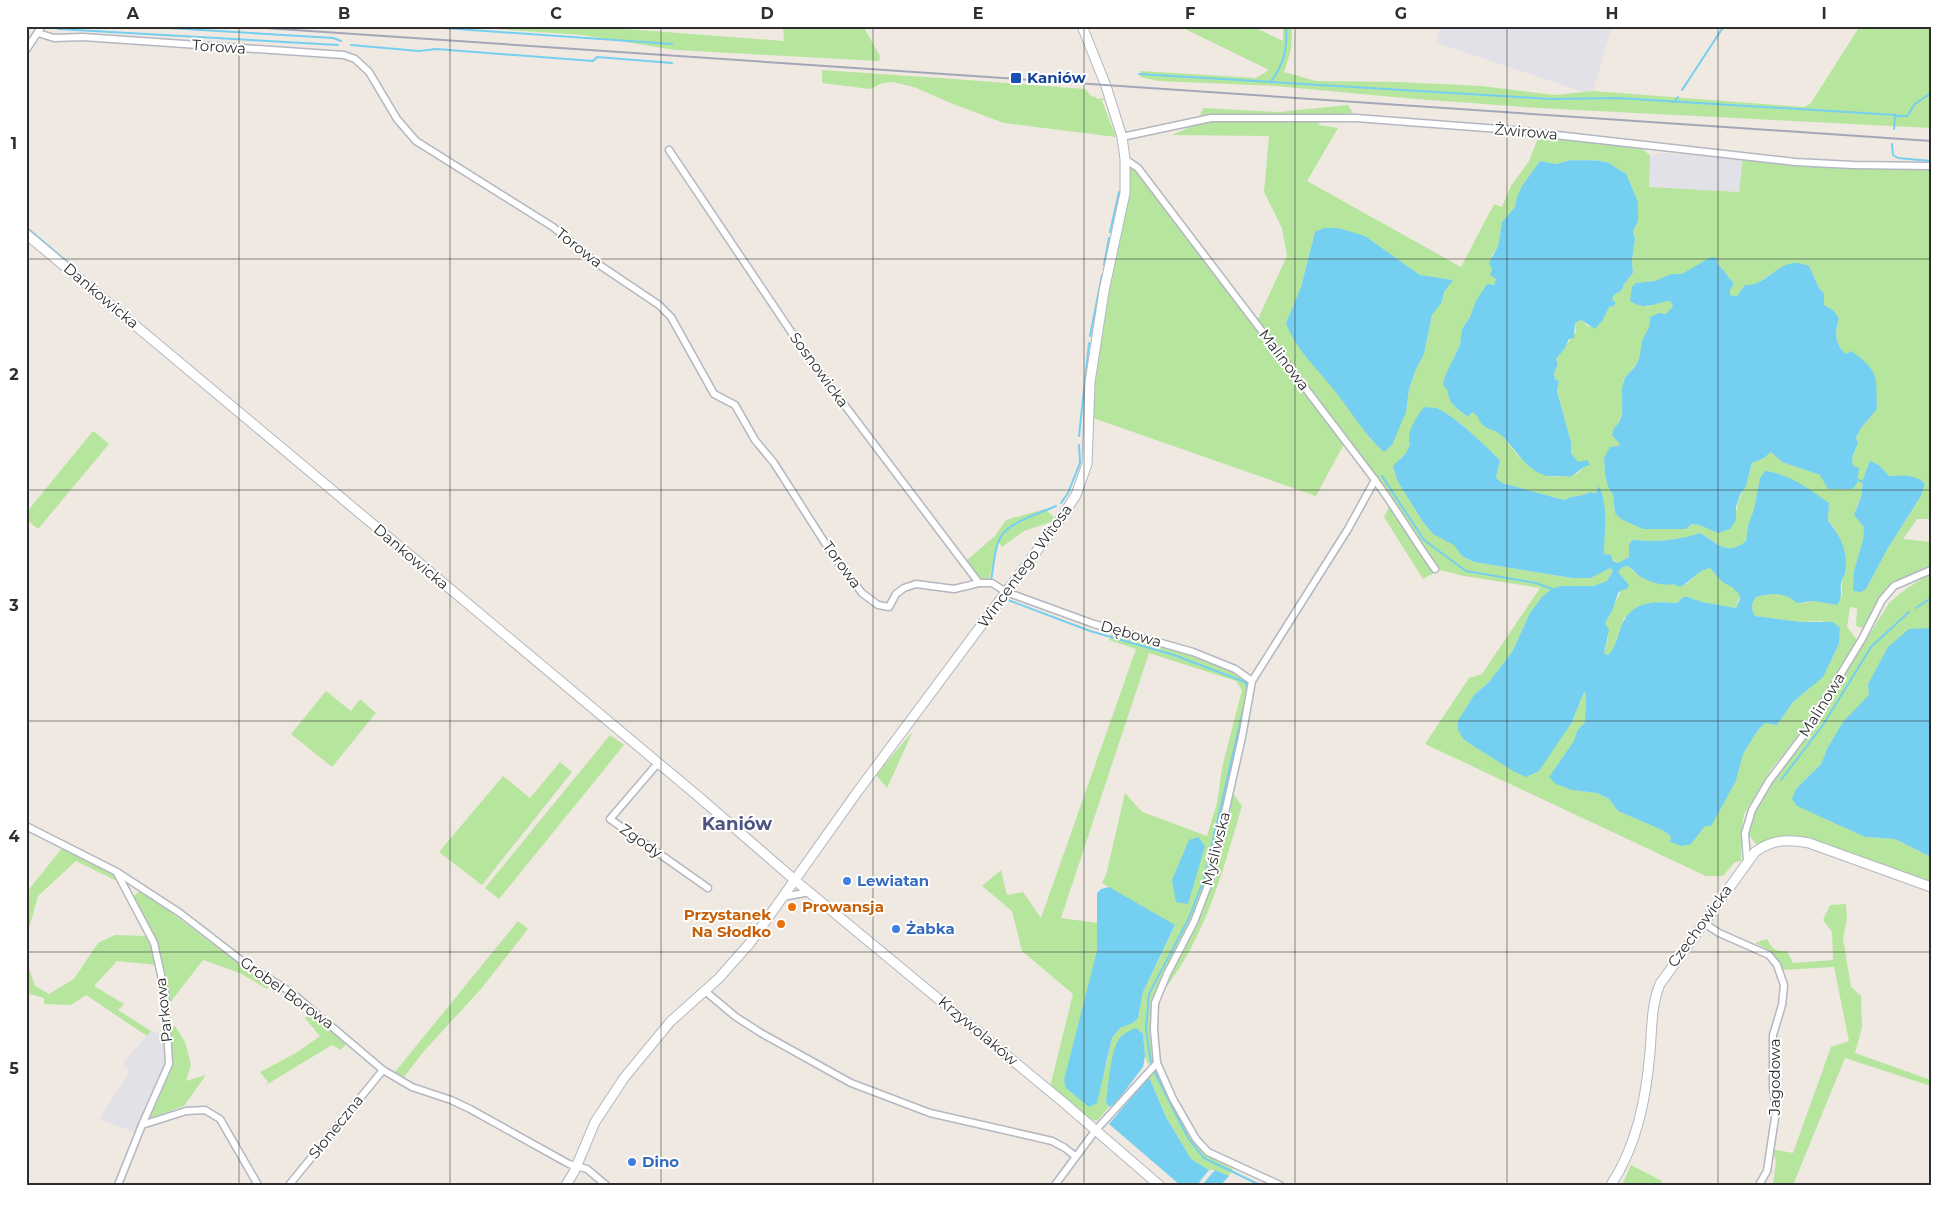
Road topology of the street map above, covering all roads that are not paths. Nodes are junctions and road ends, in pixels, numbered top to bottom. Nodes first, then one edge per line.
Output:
1 (42, 26) edge
2 (1082, 26) edge
3 (38, 33) junction
4 (26, 50) edge
5 (1122, 137) junction
6 (669, 150) dead end
7 (1125, 159) junction
8 (1931, 166) edge
9 (26, 234) edge
10 (1375, 480) junction
11 (1435, 569) dead end
12 (1931, 570) edge
13 (979, 583) junction
14 (1006, 592) junction
15 (1252, 681) junction
16 (658, 763) junction
17 (26, 826) edge
18 (1747, 861) junction
19 (117, 872) junction
20 (795, 880) junction
21 (140, 887) junction
22 (1931, 887) edge
23 (708, 888) dead end
24 (810, 892) junction
25 (129, 896) junction
26 (782, 897) junction
27 (1704, 923) junction
28 (705, 991) junction
29 (1157, 1063) junction
30 (383, 1070) junction
31 (142, 1125) junction
32 (1096, 1131) junction
33 (1075, 1156) junction
34 (576, 1166) junction
35 (118, 1185) edge
36 (258, 1185) edge
37 (289, 1185) edge
38 (566, 1185) edge
39 (606, 1185) edge
40 (1055, 1185) edge
41 (1159, 1185) edge
42 (1280, 1185) edge
43 (1611, 1185) edge
44 (1759, 1185) edge

1 - 3 street
2 - 5 street, Wincentego Witosa
3 - 4 street
3 - 13 street, Torowa
5 - 7 street, Wincentego Witosa
5 - 8 street, Żwirowa
6 - 13 street, Sosnowicka
7 - 10 street, Malinowa
7 - 14 street, Wincentego Witosa
9 - 16 street, Dankowicka
10 - 11 street, Malinowa
10 - 15 street, Myśliwska
12 - 18 street, Malinowa
13 - 14 street, Torowa
14 - 15 street, Dębowa
14 - 20 street, Wincentego Witosa
15 - 29 street, Myśliwska
16 - 20 street, Dankowicka
16 - 23 street, Zgody
17 - 19 street, Grobel Borowa
18 - 22 street, Czechowicka
18 - 27 street, Czechowicka
19 - 21 street, Grobel Borowa
19 - 25 street, Parkowa
20 - 24 street, Krzywolaków
20 - 26 street, Wincentego Witosa
21 - 25 street
21 - 30 street, Grobel Borowa
24 - 26 street
24 - 32 street, Krzywolaków
25 - 31 street, Parkowa
26 - 28 street, Wincentego Witosa
27 - 43 street, Czechowicka
27 - 44 street, Jagodowa
28 - 33 street
28 - 34 street, Wincentego Witosa
29 - 32 street
29 - 42 street, Myśliwska
30 - 34 street, Grobel Borowa
30 - 37 street, Słoneczna
31 - 35 street, Parkowa
31 - 36 street
32 - 33 street
32 - 41 street, Krzywolaków
33 - 40 street
34 - 38 street, Wincentego Witosa
34 - 39 street, Grobel Borowa

